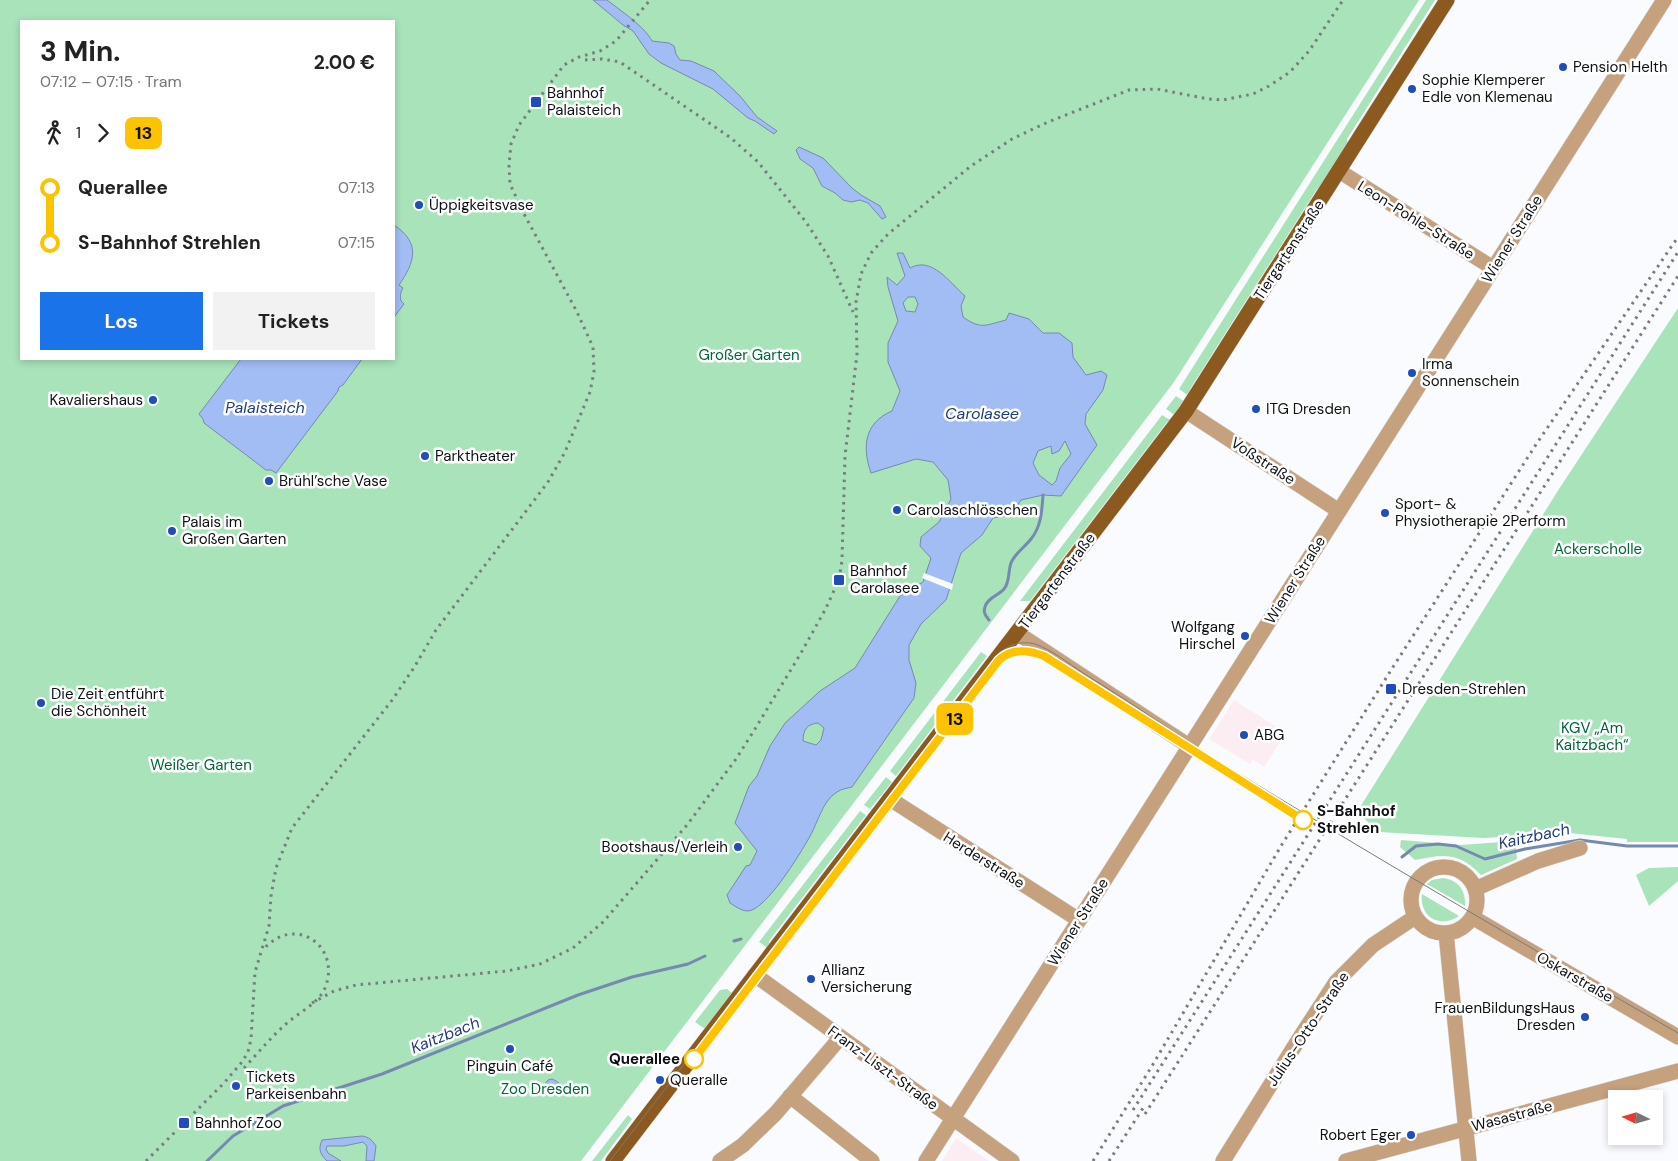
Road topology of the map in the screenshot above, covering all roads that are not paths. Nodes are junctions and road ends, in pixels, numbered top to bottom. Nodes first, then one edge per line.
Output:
1 (1446, 0) edge
2 (1664, 0) edge
3 (1339, 171) junction
4 (1493, 268) junction
5 (1186, 411) junction
6 (1339, 511) junction
7 (1017, 634) junction
8 (1190, 746) junction
9 (890, 799) junction
10 (1580, 848) dead end
11 (1475, 888) junction
12 (1415, 917) junction
13 (1472, 917) junction
14 (1079, 920) junction
15 (1446, 933) junction
16 (755, 975) junction
17 (1678, 1036) edge
18 (840, 1038) junction
19 (1678, 1071) edge
20 (790, 1096) junction
21 (953, 1119) junction
22 (1466, 1129) junction
23 (613, 1161) edge
24 (720, 1161) edge
25 (871, 1161) edge
26 (926, 1161) edge
27 (1012, 1161) edge
28 (1223, 1161) edge
29 (1346, 1161) edge
30 (1469, 1161) edge

1 - 3 main road, Tiergartenstraße
2 - 4 street, Wiener Straße
3 - 4 street, Leon-Pohle-Straße
3 - 5 main road, Tiergartenstraße
4 - 6 street, Wiener Straße
5 - 6 street, Voßstraße
5 - 7 main road, Tiergartenstraße
6 - 8 street, Wiener Straße
7 - 8 street
7 - 9 main road, Tiergartenstraße
8 - 14 street, Wiener Straße
9 - 14 street, Herderstraße
9 - 16 main road, Tiergartenstraße
10 - 11 street
11 - 12 street
11 - 13 street
12 - 15 street
12 - 28 street, Julius-Otto-Straße
13 - 15 street
13 - 17 street, Oskarstraße
14 - 21 street, Wiener Straße
15 - 22 street
16 - 18 street, Franz-Liszt-Straße
16 - 23 main road, Tiergartenstraße
18 - 20 street
18 - 21 street, Franz-Liszt-Straße
19 - 22 street, Wasastraße
20 - 24 street
20 - 25 street
21 - 26 street, Wiener Straße
21 - 27 street, Franz-Liszt-Straße
22 - 29 street, Wasastraße
22 - 30 street

